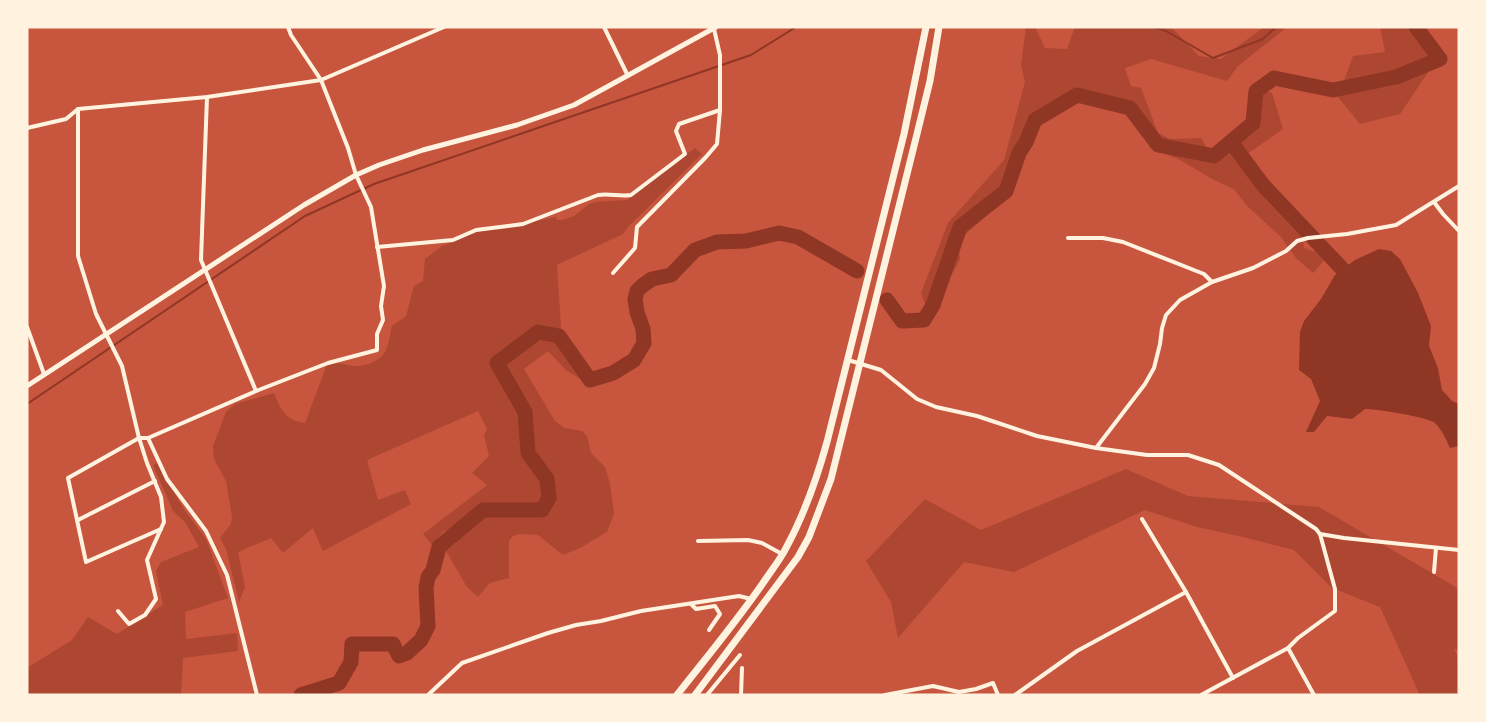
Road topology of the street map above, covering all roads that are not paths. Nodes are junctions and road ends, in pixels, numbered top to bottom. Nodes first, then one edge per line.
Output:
1 (288, 27) edge
2 (444, 27) edge
3 (604, 27) edge
4 (926, 27) edge
5 (939, 27) edge
6 (715, 28) edge
7 (628, 76) junction
8 (321, 80) junction
9 (207, 97) junction
10 (78, 109) junction
11 (720, 110) junction
12 (27, 128) edge
13 (356, 175) junction
14 (1459, 186) edge
15 (1434, 202) junction
16 (1459, 231) edge
17 (1068, 238) dead end
18 (377, 247) junction
19 (205, 270) junction
20 (613, 273) dead end
21 (1212, 282) junction
22 (27, 327) edge
23 (106, 334) junction
24 (848, 360) junction
25 (860, 364) junction
26 (44, 374) junction
27 (27, 386) edge
28 (256, 391) junction
29 (140, 438) junction
30 (148, 438) junction
31 (1096, 448) junction
32 (155, 481) junction
33 (1142, 519) dead end
34 (78, 520) junction
35 (161, 529) junction
36 (1320, 534) junction
37 (698, 541) dead end
38 (1436, 548) junction
39 (1459, 550) edge
40 (783, 554) junction
41 (1434, 572) dead end
42 (1186, 592) junction
43 (752, 600) junction
44 (690, 603) junction
45 (118, 611) dead end
46 (709, 630) dead end
47 (1288, 648) junction
48 (740, 655) dead end
49 (742, 668) dead end
50 (1233, 678) junction
51 (257, 695) edge
52 (428, 695) edge
53 (677, 695) edge
54 (695, 695) edge
55 (707, 695) edge
56 (741, 695) edge
57 (885, 695) edge
58 (998, 695) edge
59 (1015, 695) edge
60 (1202, 695) edge
61 (1314, 695) edge

1 - 8 street
2 - 8 street
3 - 7 street
4 - 24 highway
5 - 25 highway
6 - 7 main road
6 - 11 street
7 - 13 main road
8 - 9 street
8 - 13 street
9 - 10 street
9 - 19 street
10 - 12 street
10 - 23 street
11 - 18 street
11 - 20 street
13 - 18 street
13 - 19 main road
14 - 15 street
15 - 16 street
15 - 21 street
17 - 21 street
18 - 28 street
19 - 23 main road
19 - 28 street
21 - 31 street
22 - 26 street
23 - 26 main road
23 - 29 street
24 - 25 street
24 - 40 highway
25 - 31 street
25 - 54 highway
26 - 27 main road
28 - 30 street
29 - 30 street
29 - 32 street
29 - 34 street
30 - 51 street
31 - 36 street
32 - 34 street
32 - 35 street
33 - 42 street
34 - 35 street
35 - 45 street
36 - 38 street
36 - 47 street
37 - 40 street
38 - 39 street
38 - 41 street
40 - 43 highway
42 - 50 street
42 - 59 street
43 - 44 street
43 - 53 highway
44 - 46 street
44 - 52 street
47 - 50 street
47 - 61 street
48 - 55 street
49 - 56 street
50 - 60 street
57 - 58 street

